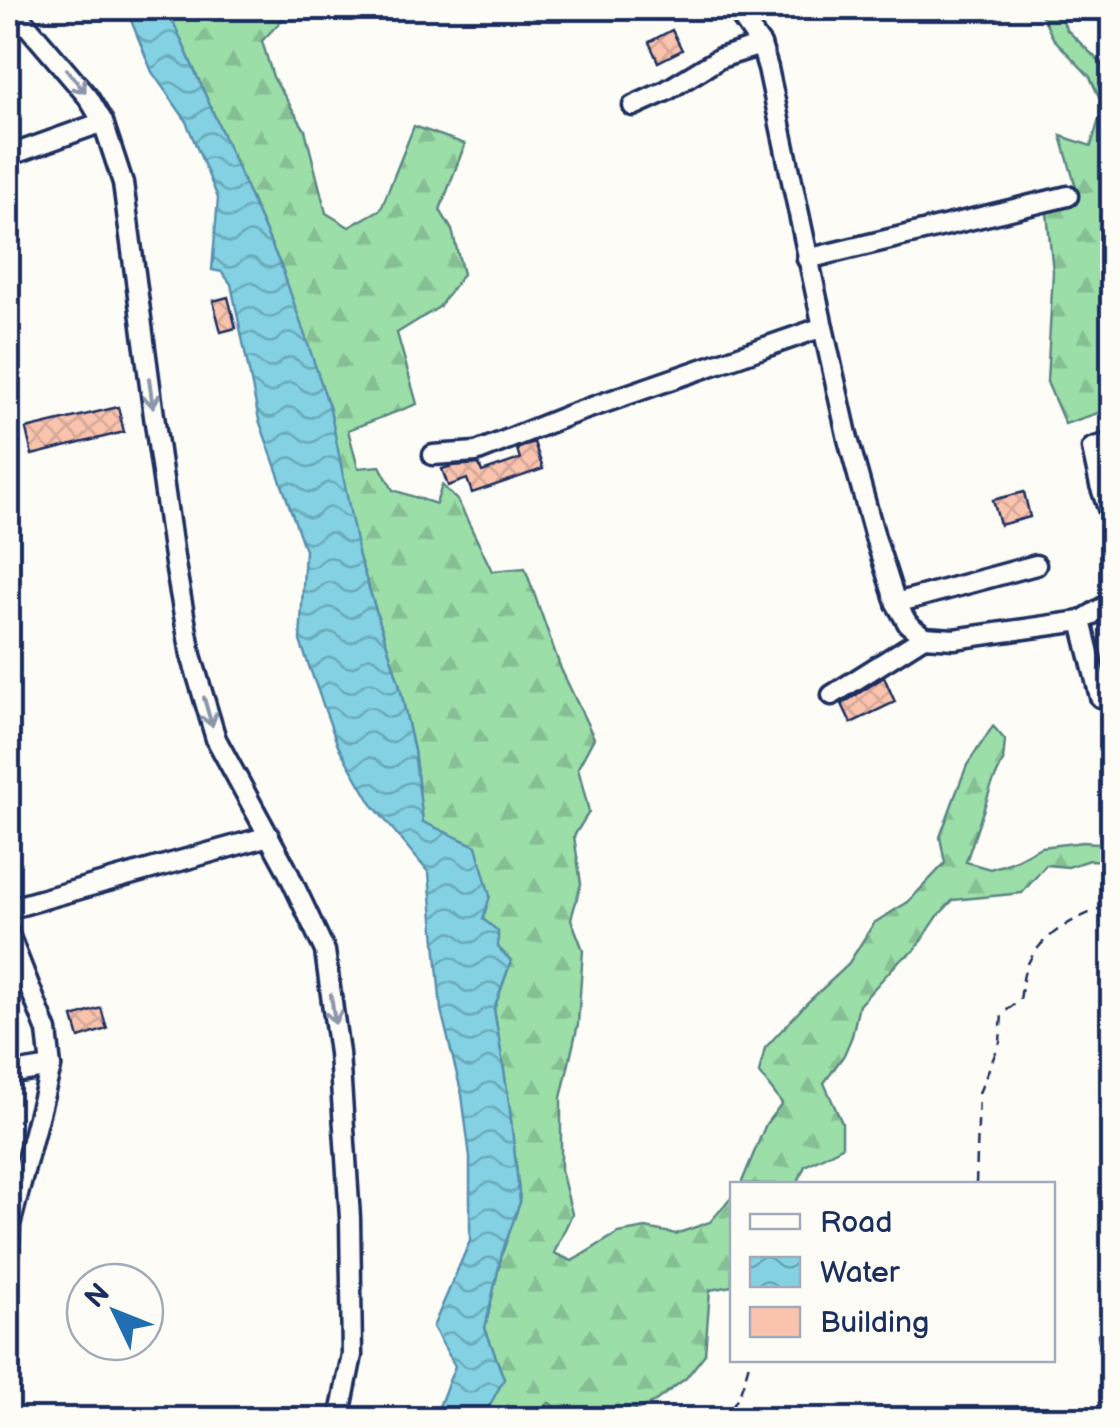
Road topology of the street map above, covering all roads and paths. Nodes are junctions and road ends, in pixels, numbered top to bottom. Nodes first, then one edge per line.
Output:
1 (12, 8) edge
2 (735, 8) edge
3 (761, 44) junction
4 (634, 106) dead end
5 (102, 122) junction
6 (8, 156) edge
7 (1068, 196) dead end
8 (807, 259) junction
9 (822, 327) junction
10 (1112, 442) edge
11 (432, 456) dead end
12 (1112, 520) edge
13 (1036, 565) dead end
14 (1112, 598) edge
15 (896, 603) junction
16 (1081, 622) junction
17 (924, 638) junction
18 (832, 694) dead end
19 (1100, 697) dead end
20 (269, 836) junction
21 (1112, 904) edge
22 (8, 909) edge
23 (8, 932) edge
24 (51, 1067) junction
25 (8, 1074) edge
26 (1112, 1091) edge
27 (1112, 1181) edge
28 (976, 1182) edge
29 (8, 1291) edge
30 (1112, 1320) edge
31 (749, 1362) edge
32 (1112, 1417) edge
33 (339, 1420) edge
34 (719, 1420) edge

1 -> 5 street
2 - 3 street
3 - 4 street
3 - 8 street
5 - 6 street
5 -> 20 street
7 - 8 street
8 - 9 street
9 - 11 street
9 - 15 street
10 - 12 street
13 - 15 street
14 - 16 street
15 - 17 street
16 - 17 street
16 - 19 street
17 - 18 street
20 - 22 street
20 -> 33 street
21 - 28 path
23 - 24 street
24 - 25 street
24 - 29 street
26 - 27 path
30 - 32 path
31 - 34 path

